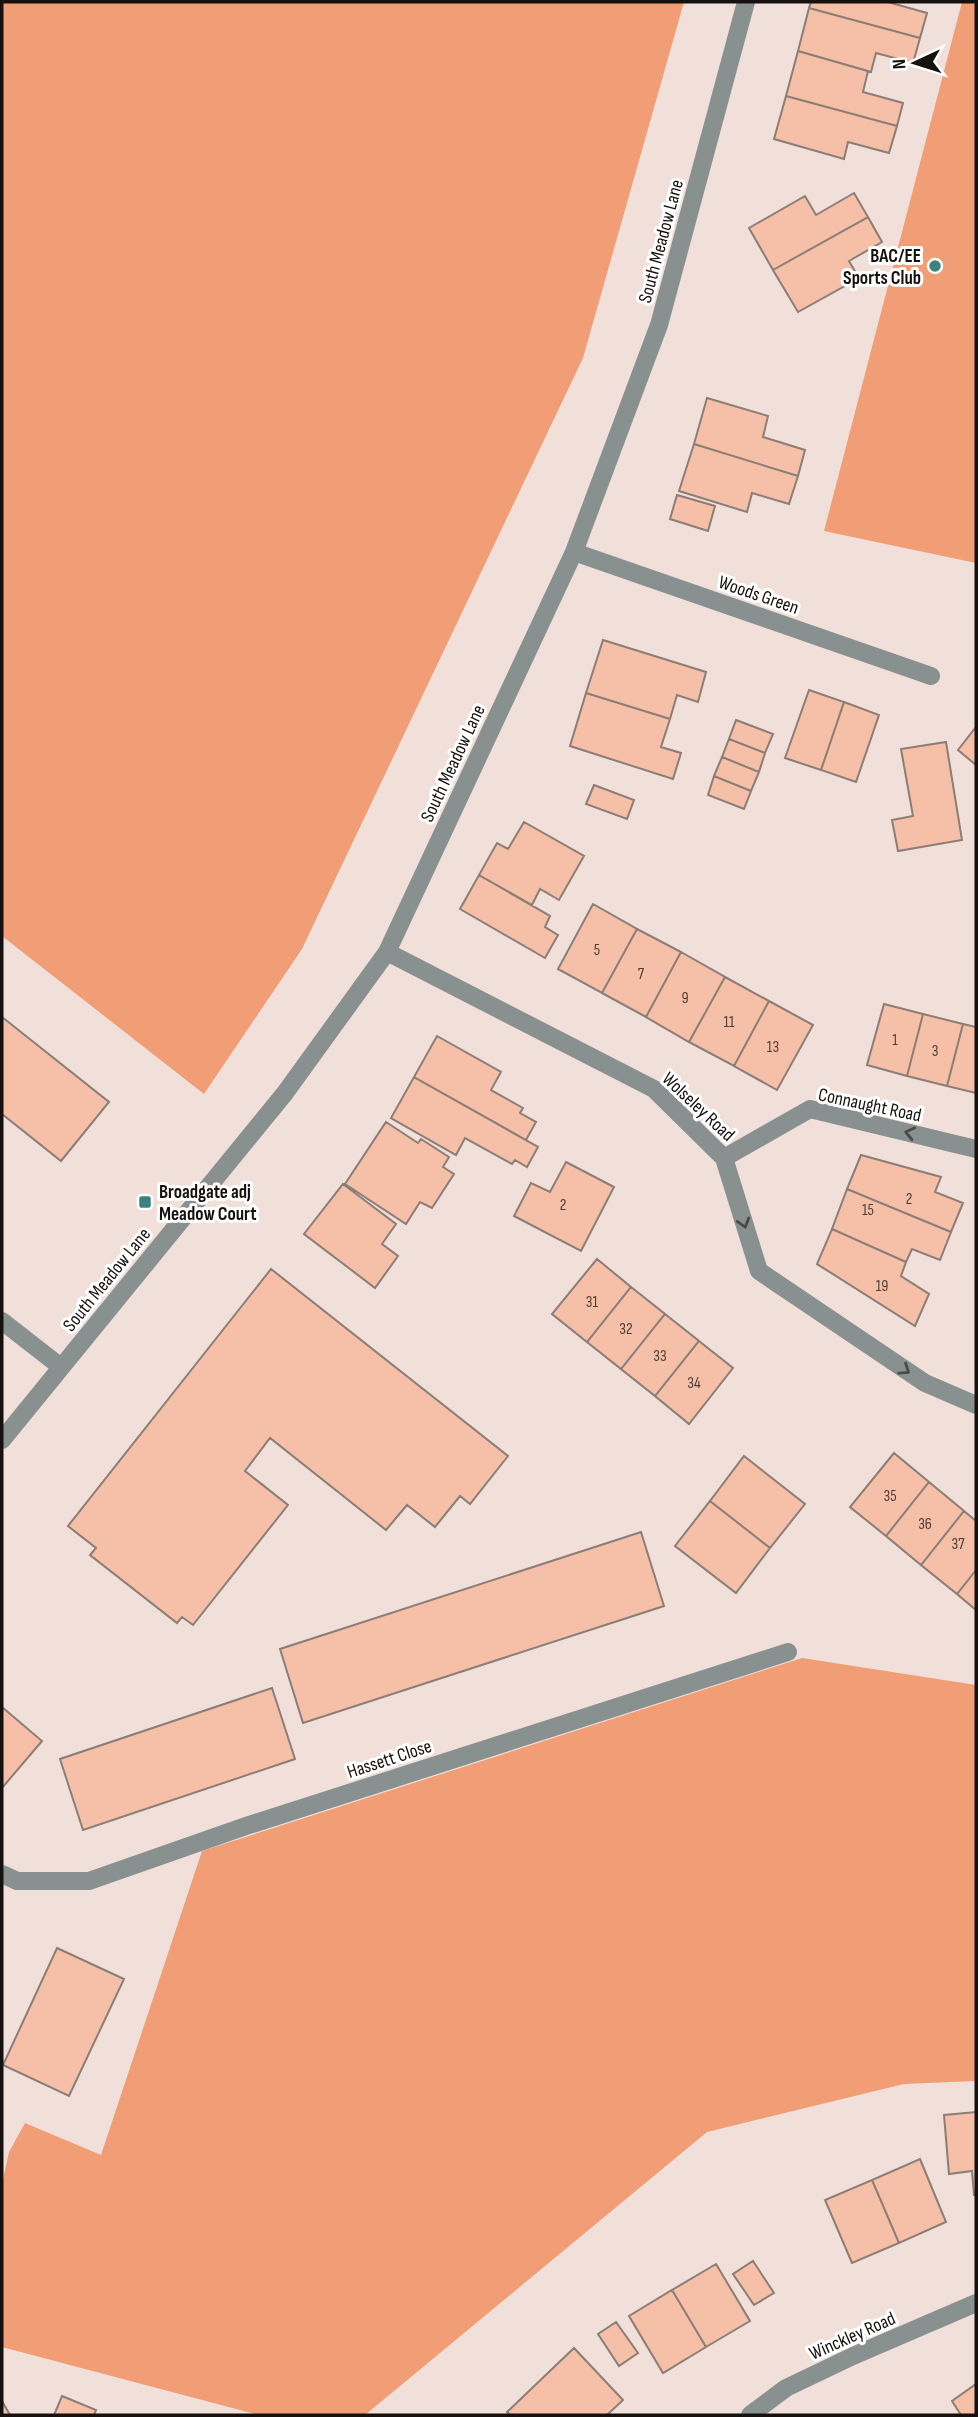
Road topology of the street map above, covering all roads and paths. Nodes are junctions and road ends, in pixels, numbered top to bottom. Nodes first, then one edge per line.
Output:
1 (746, 2) edge
2 (574, 552) junction
3 (931, 676) dead end
4 (387, 952) junction
5 (976, 1149) edge
6 (724, 1158) junction
7 (2, 1321) edge
8 (61, 1367) junction
9 (976, 1405) edge
10 (2, 1440) edge
11 (788, 1652) dead end
12 (2, 1874) edge
13 (976, 2303) edge
14 (750, 2415) edge

1 - 2 street, South Meadow Lane
2 - 3 street, Woods Green
2 - 4 street, South Meadow Lane
4 - 6 street, Wolseley Road
4 - 8 street, South Meadow Lane
5 -> 6 street, Connaught Road
6 -> 9 street, Wolseley Road
7 - 8 street
8 - 10 street, South Meadow Lane
11 - 12 street, Hassett Close
13 - 14 street, Winckley Road

